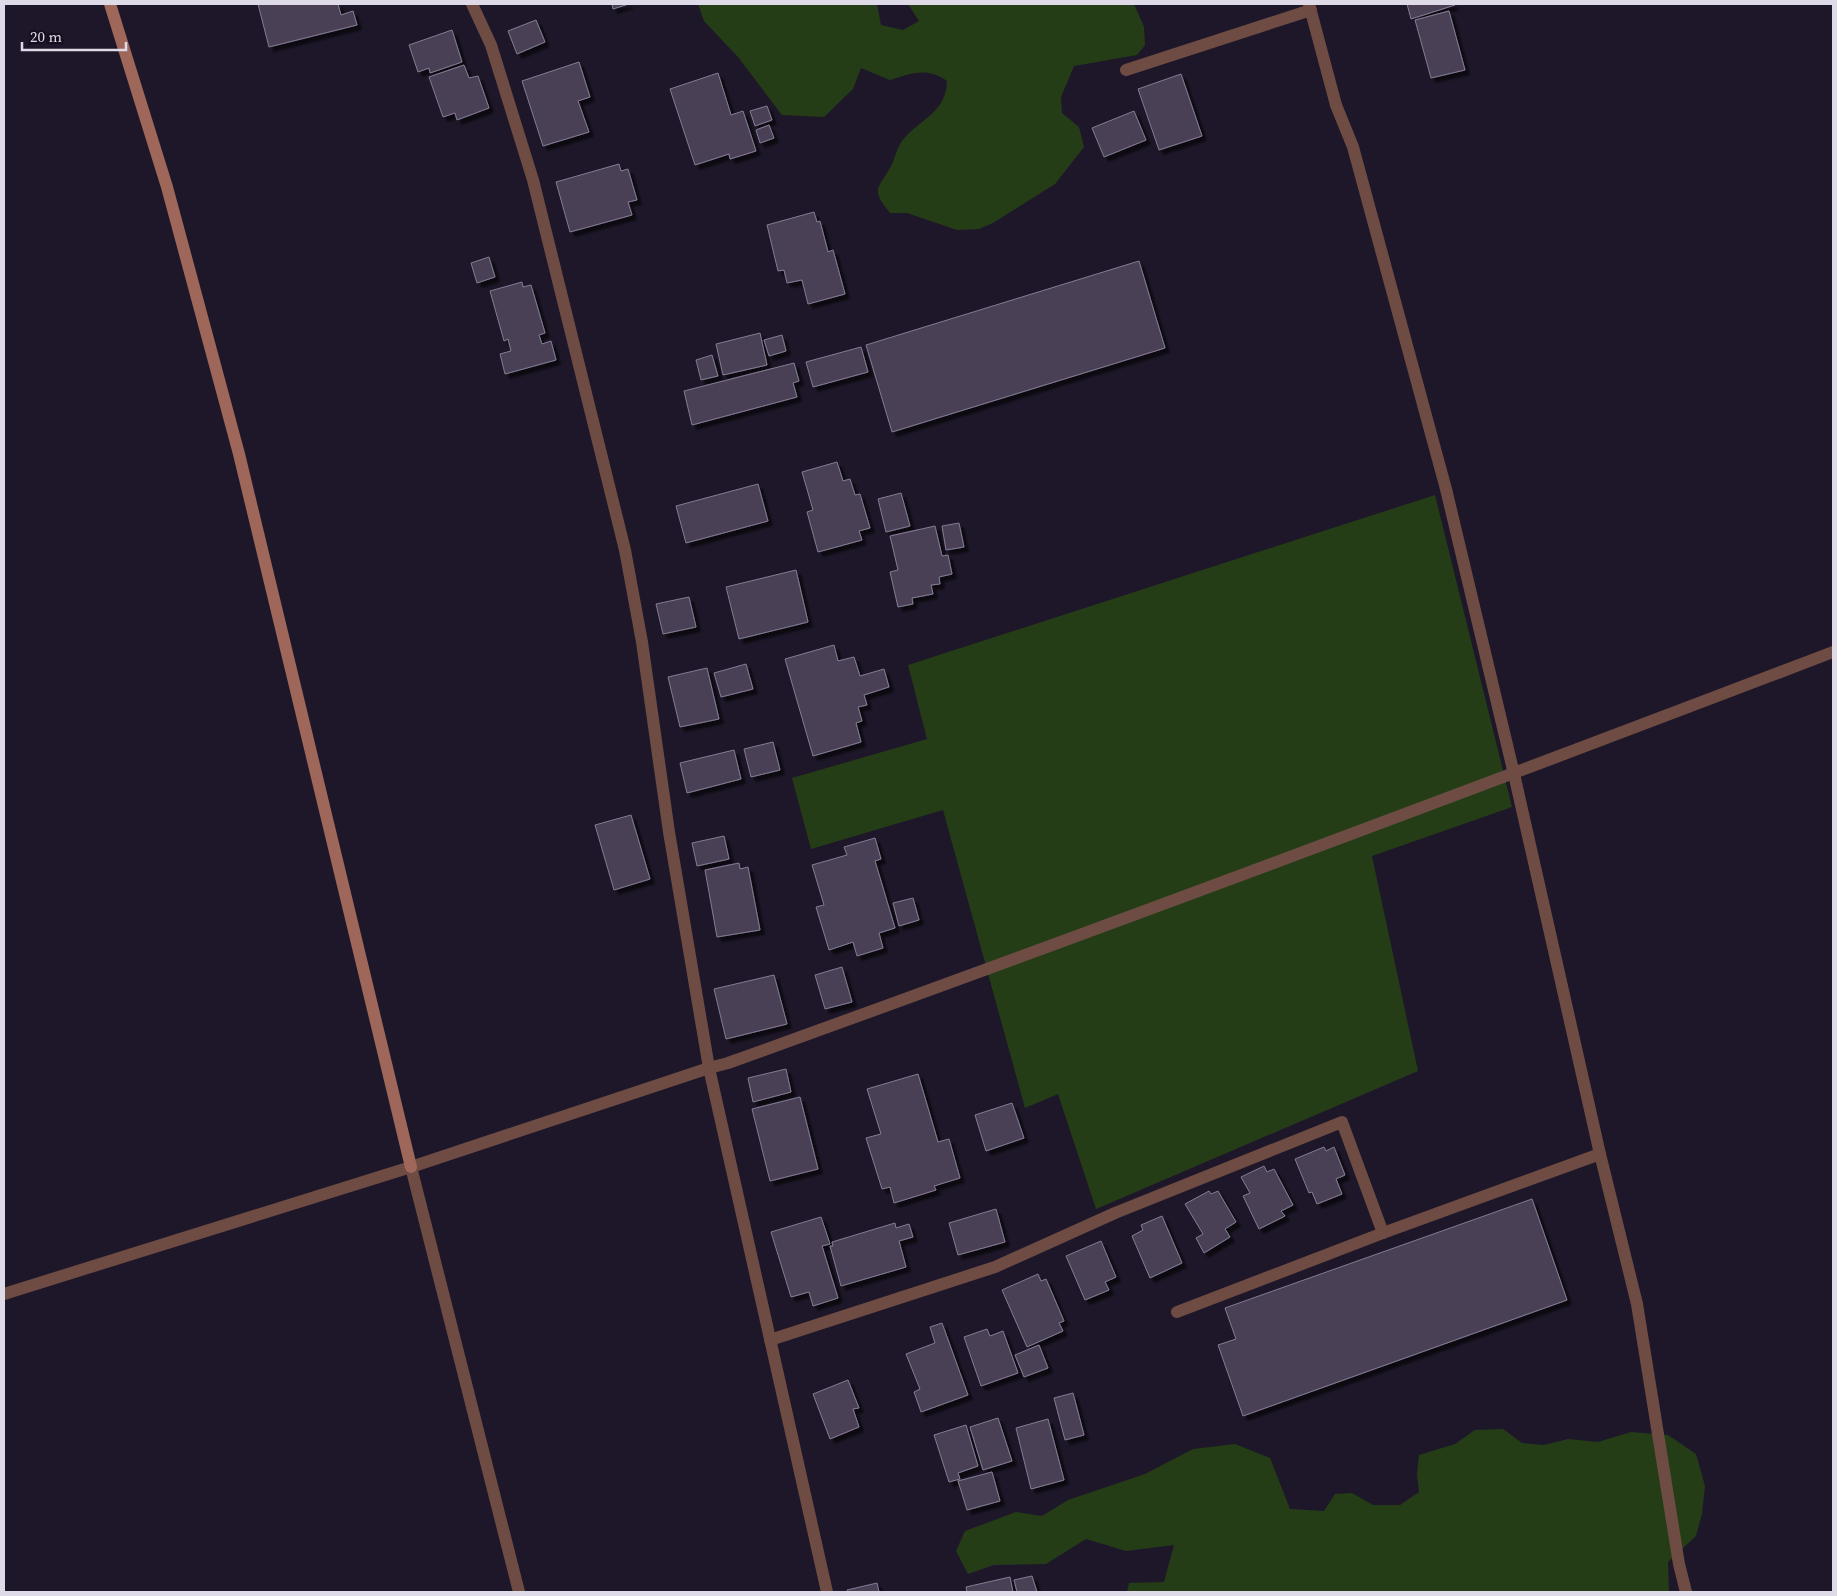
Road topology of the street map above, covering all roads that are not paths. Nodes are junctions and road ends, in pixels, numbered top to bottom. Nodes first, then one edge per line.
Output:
1 (110, 4) edge
2 (472, 4) edge
3 (1310, 7) edge
4 (1126, 70) dead end
5 (1833, 652) edge
6 (1514, 774) junction
7 (709, 1068) junction
8 (1600, 1154) junction
9 (411, 1167) junction
10 (1382, 1234) junction
11 (4, 1294) edge
12 (1177, 1312) dead end
13 (770, 1340) junction
14 (519, 1592) edge
15 (826, 1592) edge
16 (1686, 1592) edge

1 - 9 street
2 - 7 street
3 - 4 street
3 - 6 street
5 - 6 street
6 - 7 street
6 - 8 street
7 - 9 street
7 - 13 street
8 - 10 street
8 - 16 street
9 - 11 street
9 - 14 street
10 - 12 street
10 - 13 street
13 - 15 street

